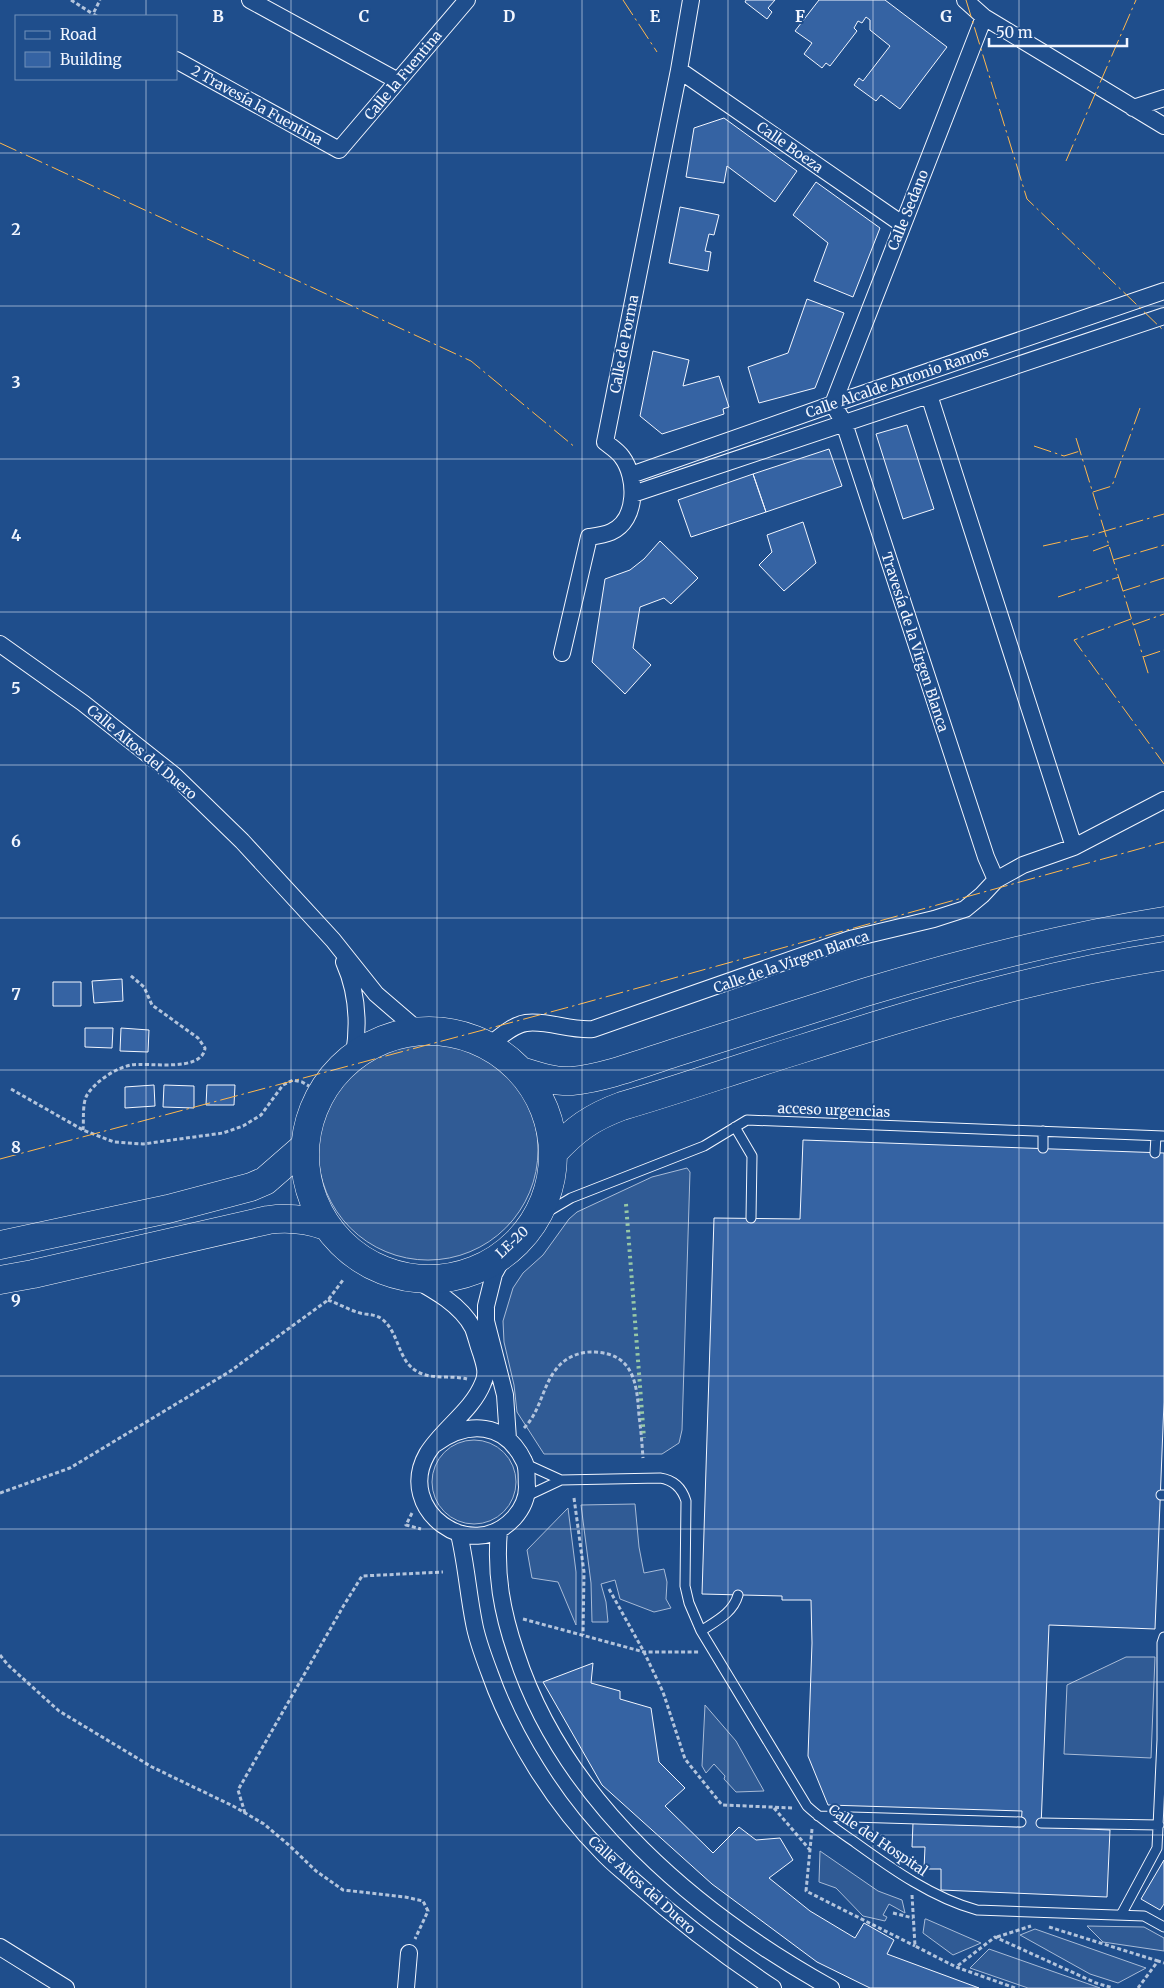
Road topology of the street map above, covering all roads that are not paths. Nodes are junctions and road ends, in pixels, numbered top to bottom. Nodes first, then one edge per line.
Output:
1 (250, 0) edge
2 (467, 0) edge
3 (691, 0) edge
4 (965, 0) edge
5 (984, 17) junction
6 (178, 61) edge
7 (679, 70) junction
8 (398, 81) junction
9 (1164, 98) edge
10 (1133, 108) junction
11 (1164, 126) edge
12 (339, 150) joint
13 (902, 224) junction
14 (1164, 291) edge
15 (1164, 316) edge
16 (929, 395) junction
17 (833, 404) junction
18 (844, 423) junction
19 (630, 475) junction
20 (634, 494) junction
21 (0, 644) edge
22 (562, 653) dead end
23 (1164, 800) edge
24 (1074, 847) junction
25 (996, 880) junction
26 (1164, 921) edge
27 (333, 940) junction
28 (1164, 956) edge
29 (419, 1031) junction
30 (488, 1046) junction
31 (354, 1055) junction
32 (520, 1071) junction
33 (735, 1127) junction
34 (1043, 1131) junction
35 (1160, 1136) edge
36 (304, 1148) junction
37 (1043, 1148) dead end
38 (553, 1153) junction
39 (1155, 1153) dead end
40 (751, 1218) dead end
41 (534, 1220) junction
42 (326, 1226) junction
43 (0, 1245) edge
44 (506, 1252) junction
45 (412, 1278) junction
46 (0, 1280) edge
47 (508, 1439) junction
48 (436, 1444) junction
49 (526, 1464) junction
50 (561, 1480) junction
51 (527, 1496) junction
52 (499, 1530) junction
53 (459, 1534) junction
54 (738, 1595) dead end
55 (701, 1631) junction
56 (1164, 1637) edge
57 (818, 1816) junction
58 (1021, 1822) dead end
59 (1041, 1822) dead end
60 (1159, 1825) junction
61 (1121, 1914) junction
62 (1164, 1927) edge
63 (0, 1947) edge
64 (409, 1953) road end
65 (66, 1988) edge
66 (406, 1988) edge
67 (774, 1988) edge
68 (831, 1988) edge

1 - 8 street
2 - 8 street, Calle la Fuentina
3 - 7 street, Calle de Porma
4 - 5 street
5 - 10 street
5 - 13 street, Calle Sedano
6 - 12 street, 2 Travesía la Fuentina
7 - 13 street, Calle Boeza
7 - 19 street, Calle de Porma
8 - 12 street, Calle la Fuentina
9 - 10 street
10 - 11 street
13 - 17 street, Calle Sedano
14 - 17 street, Calle Alcalde Antonio Ramos
15 - 16 street, Calle Alcalde Antonio Ramos
16 - 18 street, Calle Alcalde Antonio Ramos
16 - 24 street
17 - 18 street, Travesía de la Virgen Blanca
17 - 19 street, Calle Alcalde Antonio Ramos
18 - 20 street, Calle Alcalde Antonio Ramos
18 - 25 street, Travesía de la Virgen Blanca
19 - 20 street, Calle de Porma
20 - 22 street
21 - 27 street, Calle Altos del Duero
23 - 24 street, Calle de la Virgen Blanca
24 - 25 street, Calle de la Virgen Blanca
25 - 30 street, Calle de la Virgen Blanca
26 - 32 highway, LE-20
27 - 29 street, Calle Altos del Duero
27 - 31 street, Calle Altos del Duero
28 - 38 highway
29 - 30 highway, LE-20 / LE-20
29 - 31 highway, LE-20 / LE-20
30 - 32 highway, LE-20 / LE-20
31 - 36 highway, LE-20 / LE-20
32 - 38 highway, LE-20 / LE-20
33 - 34 lane, acceso urgencias
33 - 40 lane
33 - 41 lane, acceso urgencias
34 - 35 lane, acceso urgencias
34 - 37 lane
35 - 39 lane, acceso urgencias
36 - 42 highway, LE-20 / LE-20
36 - 43 highway
38 - 41 highway, LE-20 / LE-20
41 - 44 highway, LE-20 / LE-20
42 - 45 highway, LE-20 / LE-20
42 - 46 highway
44 - 45 highway, LE-20 / LE-20
44 - 47 street
45 - 48 street
47 - 48 street
47 - 49 street
48 - 53 street
49 - 50 lane, Calle del Hospital
49 - 51 street
50 - 51 lane, Calle del Hospital
50 - 55 lane, Calle del Hospital
51 - 52 street
52 - 53 street
52 - 68 street, Calle Altos del Duero
53 - 67 street, Calle Altos del Duero
54 - 55 lane
55 - 57 lane, Calle del Hospital
56 - 60 lane
57 - 58 lane
57 - 61 lane, Calle del Hospital
59 - 60 lane
60 - 61 lane
61 - 62 lane, Calle del Hospital
63 - 65 street
64 - 66 street

